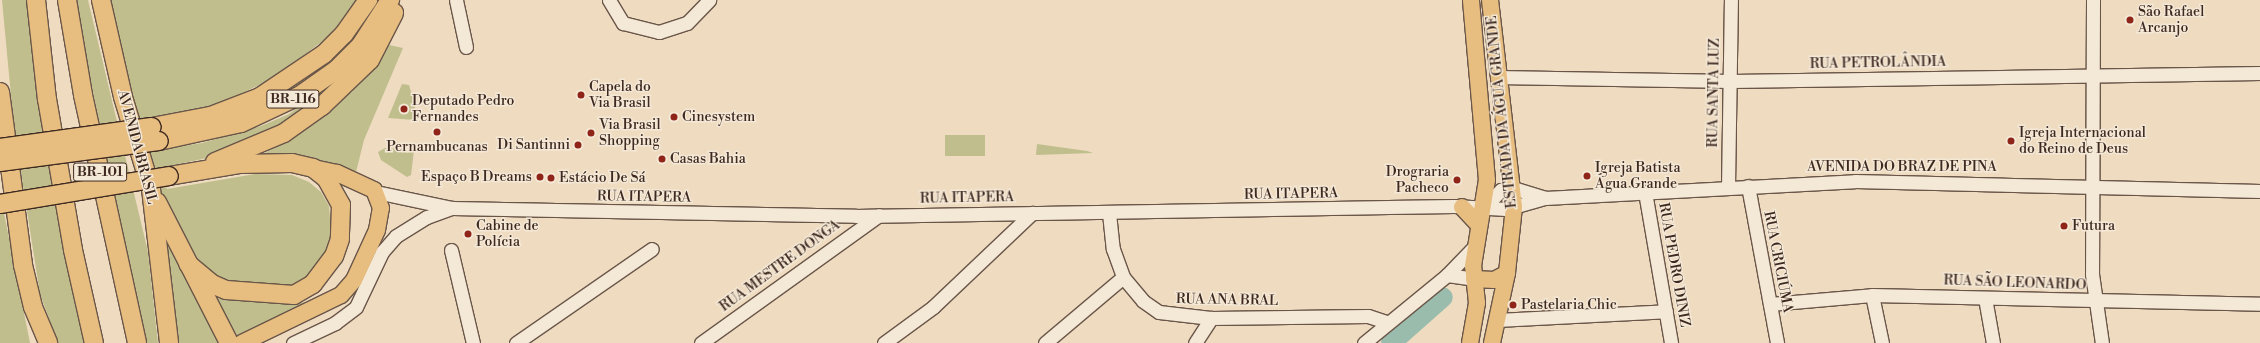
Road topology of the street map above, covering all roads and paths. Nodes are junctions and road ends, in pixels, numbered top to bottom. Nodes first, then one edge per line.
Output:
1 (36, 0) edge
2 (67, 0) edge
3 (101, 0) edge
4 (368, 0) edge
5 (390, 0) edge
6 (400, 0) edge
7 (456, 0) edge
8 (609, 0) edge
9 (709, 0) edge
10 (1471, 0) edge
11 (1490, 0) edge
12 (1731, 0) edge
13 (2093, 0) edge
14 (466, 47) dead end
15 (2260, 72) edge
16 (2095, 76) junction
17 (1497, 77) junction
18 (1731, 81) junction
19 (0, 92) edge
20 (155, 134) junction
21 (0, 148) edge
22 (0, 162) edge
23 (313, 168) junction
24 (190, 172) junction
25 (2093, 185) junction
26 (1748, 186) junction
27 (1728, 187) junction
28 (1513, 188) junction
29 (151, 189) junction
30 (2260, 191) edge
31 (376, 192) junction
32 (1644, 192) junction
33 (1545, 198) junction
34 (0, 204) edge
35 (1462, 207) junction
36 (1514, 207) junction
37 (452, 208) junction
38 (1483, 209) junction
39 (1032, 213) junction
40 (1109, 213) junction
41 (879, 215) junction
42 (1479, 225) junction
43 (1476, 245) junction
44 (652, 249) dead end
45 (451, 250) dead end
46 (188, 264) junction
47 (1507, 273) junction
48 (1447, 275) junction
49 (1122, 277) junction
50 (1474, 279) junction
51 (1872, 295) junction
52 (1985, 298) junction
53 (2096, 301) junction
54 (1770, 304) junction
55 (2260, 304) edge
56 (33, 307) junction
57 (1666, 311) junction
58 (1211, 318) junction
59 (1497, 320) junction
60 (1386, 322) junction
61 (40, 343) edge
62 (48, 343) edge
63 (94, 343) edge
64 (137, 343) edge
65 (169, 343) edge
66 (229, 343) edge
67 (242, 343) edge
68 (293, 343) edge
69 (473, 343) edge
70 (516, 343) edge
71 (701, 343) edge
72 (884, 343) edge
73 (1045, 343) edge
74 (1195, 343) edge
75 (1364, 343) edge
76 (1470, 343) edge
77 (1492, 343) edge
78 (1671, 343) edge
79 (1777, 343) edge
80 (1882, 343) edge
81 (1993, 343) edge
82 (2102, 343) edge

1 - 63 highway, BR-101
2 - 64 highway, BR-101
3 - 29 highway, AVENIDA BRASIL / BR-101
4 - 20 highway
5 - 20 highway, BR-116
6 - 24 highway
7 - 14 street
8 - 9 street
10 - 38 main road, ESTRADA DA ÁGUA GRANDE
11 - 17 main road, ESTRADA DA ÁGUA GRANDE
12 - 18 street, RUA SANTA LUZ
13 - 16 street
15 - 16 street, RUA PETROLÂNDIA
16 - 18 street, RUA PETROLÂNDIA
16 - 25 street
17 - 18 street, RUA PETROLÂNDIA
17 - 28 main road, ESTRADA DA ÁGUA GRANDE
18 - 27 street, RUA SANTA LUZ
19 - 56 highway
20 - 21 highway, bridge
20 - 22 highway, BR-116, bridge
23 - 24 highway
23 - 31 main road
23 - 46 highway
24 - 34 highway, bridge
25 - 26 street, AVENIDA DO BRAZ DE PINA
25 - 30 street, AVENIDA DO BRAZ DE PINA
25 - 53 street
26 - 27 street, AVENIDA DO BRAZ DE PINA
26 - 54 street, RUA CRICIÚMA
27 - 32 street, AVENIDA DO BRAZ DE PINA
28 - 33 street, AVENIDA DO BRAZ DE PINA
28 - 36 main road, ESTRADA DA ÁGUA GRANDE
28 - 38 street
29 - 46 highway
29 - 65 highway, AVENIDA BRASIL / BR-101
31 - 37 street, RUA ITAPERA
31 - 67 main road
32 - 33 street, AVENIDA DO BRAZ DE PINA
32 - 57 street, RUA PEDRO DINIZ
33 - 36 street, AVENIDA DO BRAZ DE PINA
35 - 38 street, RUA ITAPERA
35 - 40 street, RUA ITAPERA
35 - 42 main road
36 - 38 street, AVENIDA DO BRAZ DE PINA
36 - 47 main road, ESTRADA DA ÁGUA GRANDE
37 - 41 street, RUA ITAPERA
37 - 68 street, RUA ITAPERA
38 - 42 main road, ESTRADA DA ÁGUA GRANDE
39 - 40 street, RUA ITAPERA
39 - 41 street, RUA ITAPERA
39 - 72 street
40 - 49 street, RUA ANA BRAL
41 - 71 street, RUA MESTRE DONGA
42 - 43 main road, ESTRADA DA ÁGUA GRANDE
43 - 48 street
43 - 50 main road, ESTRADA DA ÁGUA GRANDE
44 - 70 street
45 - 69 street
46 - 66 highway
47 - 50 main road
47 - 59 main road, ESTRADA DA ÁGUA GRANDE
48 - 50 street
48 - 60 street
49 - 58 street, RUA ANA BRAL
49 - 73 street
50 - 76 main road, ESTRADA DA ÁGUA GRANDE
51 - 52 street, RUA SÃO LEONARDO
51 - 54 street, RUA SÃO LEONARDO
51 - 80 street
52 - 53 street, RUA SÃO LEONARDO
52 - 81 street
53 - 55 street, RUA SÃO LEONARDO
53 - 82 street
54 - 79 street, RUA CRICIÚMA
56 - 61 highway
56 - 62 highway
57 - 59 street
57 - 78 street, RUA PEDRO DINIZ
58 - 60 street, RUA ANA BRAL
58 - 74 street
59 - 77 main road, ESTRADA DA ÁGUA GRANDE
60 - 75 street

